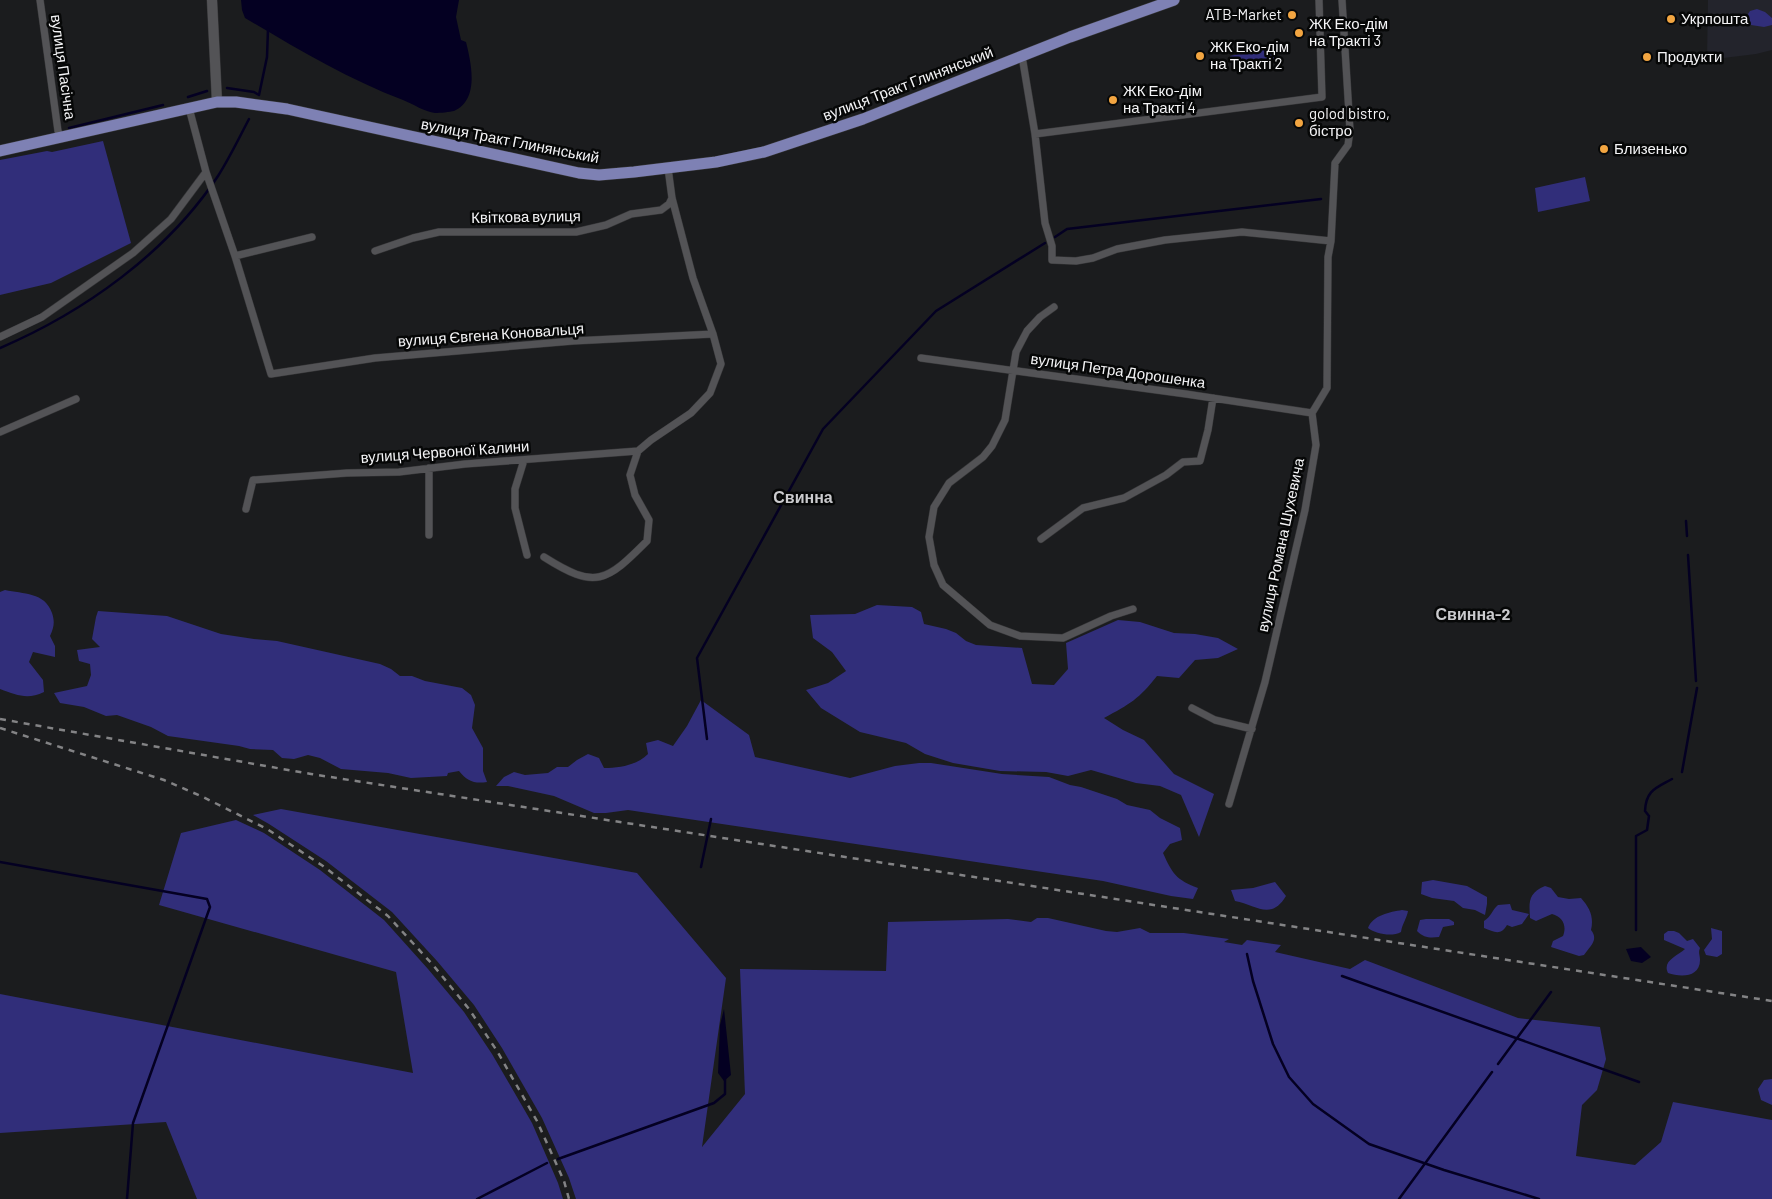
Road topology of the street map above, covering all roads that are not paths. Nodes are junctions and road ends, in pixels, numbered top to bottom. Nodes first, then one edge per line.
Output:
1 (40, 0) edge
2 (212, 0) edge
3 (1174, 0) edge
4 (1319, 0) edge
5 (1342, 0) edge
6 (1022, 56) junction
7 (218, 102) junction
8 (190, 108) junction
9 (1035, 134) junction
10 (61, 137) junction
11 (0, 151) edge
12 (668, 168) junction
13 (206, 172) junction
14 (672, 198) junction
15 (312, 237) dead end
16 (1331, 241) junction
17 (375, 251) dead end
18 (235, 256) junction
19 (1054, 307) dead end
20 (713, 334) junction
21 (0, 337) edge
22 (921, 358) dead end
23 (1012, 370) junction
24 (1213, 398) junction
25 (76, 399) dead end
26 (1312, 413) junction
27 (0, 432) edge
28 (638, 451) junction
29 (524, 460) junction
30 (429, 468) junction
31 (246, 509) dead end
32 (429, 535) dead end
33 (1041, 539) dead end
34 (527, 555) dead end
35 (544, 557) dead end
36 (1133, 609) dead end
37 (1192, 708) dead end
38 (1252, 730) junction
39 (1228, 804) dead end

1 - 10 street, вулиця Пасічна
2 - 7 main road
3 - 6 main road, вулиця Тракт Глинянський
4 - 9 street
5 - 16 street
6 - 9 street
6 - 12 main road, вулиця Тракт Глинянський
7 - 8 main road, вулиця Тракт Глинянський
7 - 12 main road, вулиця Тракт Глинянський
8 - 10 main road, вулиця Тракт Глинянський
8 - 13 street
9 - 16 street
10 - 11 main road, вулиця Тракт Глинянський
12 - 14 street
13 - 18 street
13 - 21 street
14 - 17 street, Квіткова вулиця
14 - 20 street
15 - 18 street
16 - 26 street
18 - 20 street, вулиця Євгена Коновальця
19 - 23 street
20 - 28 street
22 - 23 street, вулиця Петра Дорошенка
23 - 24 street, вулиця Петра Дорошенка
23 - 36 street
24 - 26 street, вулиця Петра Дорошенка
24 - 33 street
25 - 27 street
26 - 38 street, вулиця Романа Шухевича
28 - 29 street, вулиця Червоної Калини
28 - 35 street
29 - 30 street, вулиця Червоної Калини
29 - 34 street
30 - 31 street, вулиця Червоної Калини
30 - 32 street
37 - 38 street
38 - 39 street, вулиця Романа Шухевича

